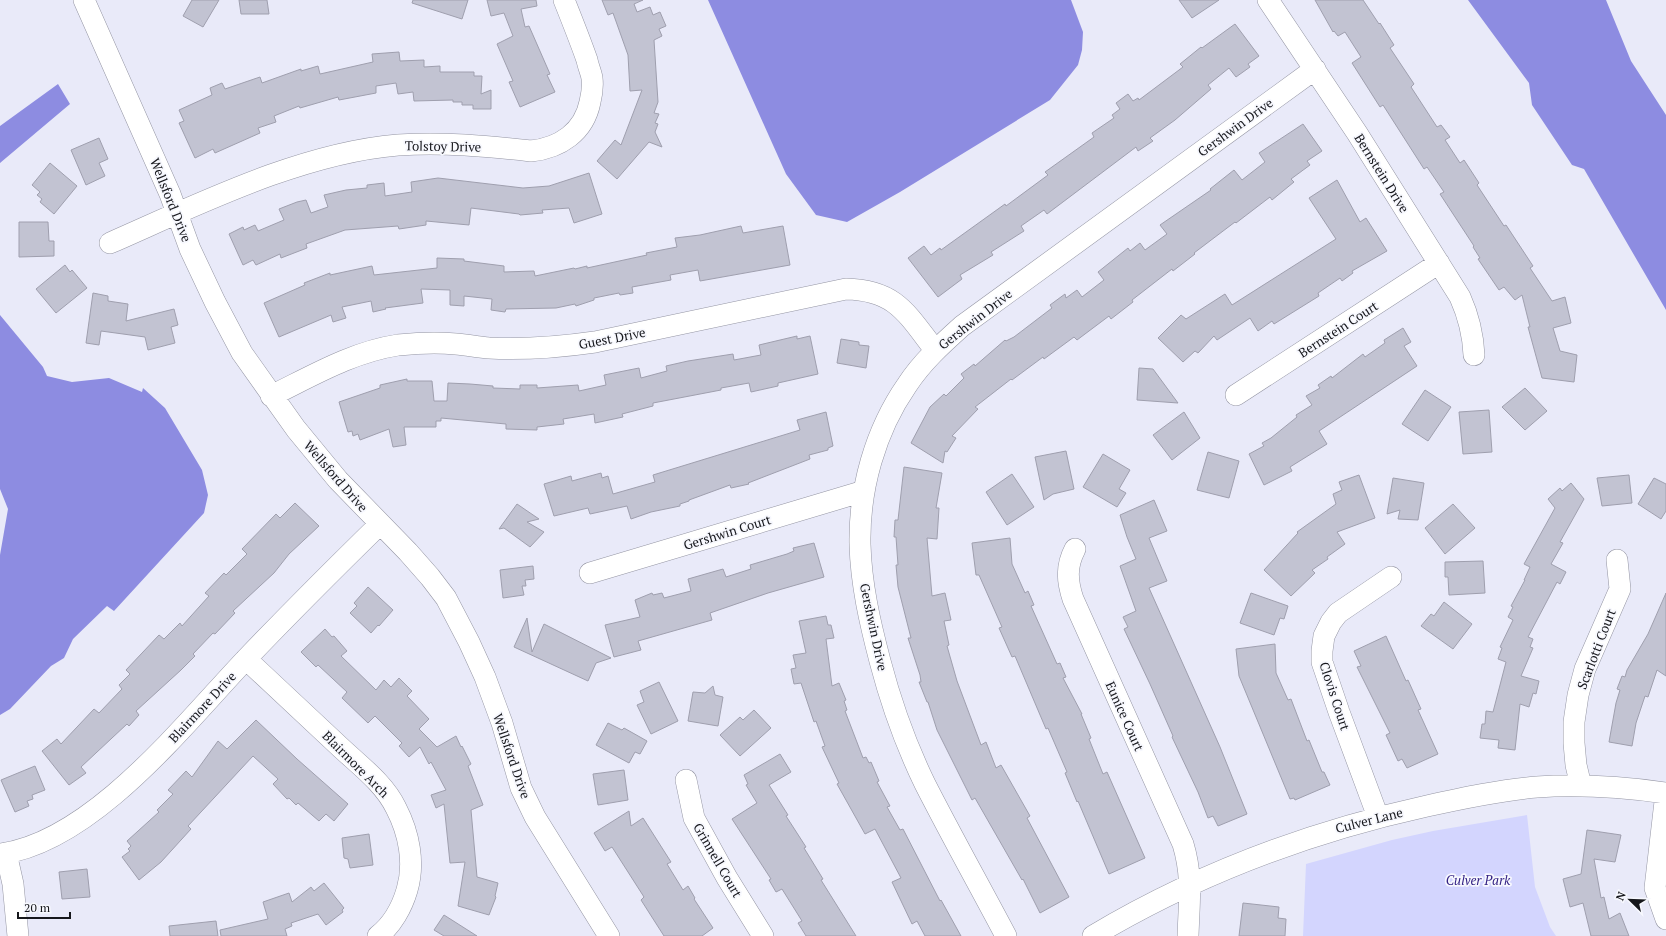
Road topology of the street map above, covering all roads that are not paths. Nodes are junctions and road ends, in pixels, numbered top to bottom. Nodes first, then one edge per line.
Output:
1 (84, 0) edge
2 (564, 0) edge
3 (1268, 0) edge
4 (1315, 69) junction
5 (177, 214) junction
6 (110, 243) dead end
7 (1439, 263) junction
8 (936, 350) junction
9 (1474, 355) dead end
10 (1236, 395) dead end
11 (271, 396) junction
12 (864, 491) junction
13 (380, 524) junction
14 (1075, 549) dead end
15 (1617, 560) dead end
16 (590, 573) dead end
17 (1391, 577) dead end
18 (246, 659) junction
19 (686, 780) dead end
20 (1581, 786) junction
21 (1666, 793) edge
22 (1378, 817) junction
23 (3, 853) edge
24 (1190, 884) junction
25 (1666, 919) edge
26 (18, 936) edge
27 (378, 936) edge
28 (609, 936) edge
29 (763, 936) edge
30 (1006, 936) edge
31 (1093, 936) edge
32 (1188, 936) edge

1 - 5 street, Wellsford Drive
2 - 5 street, Tolstoy Drive
3 - 4 street, Bernstein Drive
4 - 7 street, Bernstein Drive
4 - 8 street, Gershwin Drive
5 - 6 street, Tolstoy Drive
5 - 11 street, Wellsford Drive
7 - 9 street, Bernstein Drive
7 - 10 street, Bernstein Court
8 - 11 street, Guest Drive
8 - 12 street, Gershwin Drive
11 - 13 street, Wellsford Drive
12 - 16 street, Gershwin Court
12 - 30 street, Gershwin Drive
13 - 18 street, Blairmore Drive
13 - 28 street, Wellsford Drive
14 - 24 street, Eunice Court
15 - 20 street, Scarlotti Court
17 - 22 street, Clovis Court
18 - 23 street, Blairmore Drive
18 - 27 street, Blairmore Arch
19 - 29 street, Grinnell Court
20 - 21 street, Culver Lane
20 - 22 street, Culver Lane
21 - 25 street
22 - 24 street, Culver Lane
23 - 26 street
24 - 31 street, Culver Lane
24 - 32 street, Eunice Court

